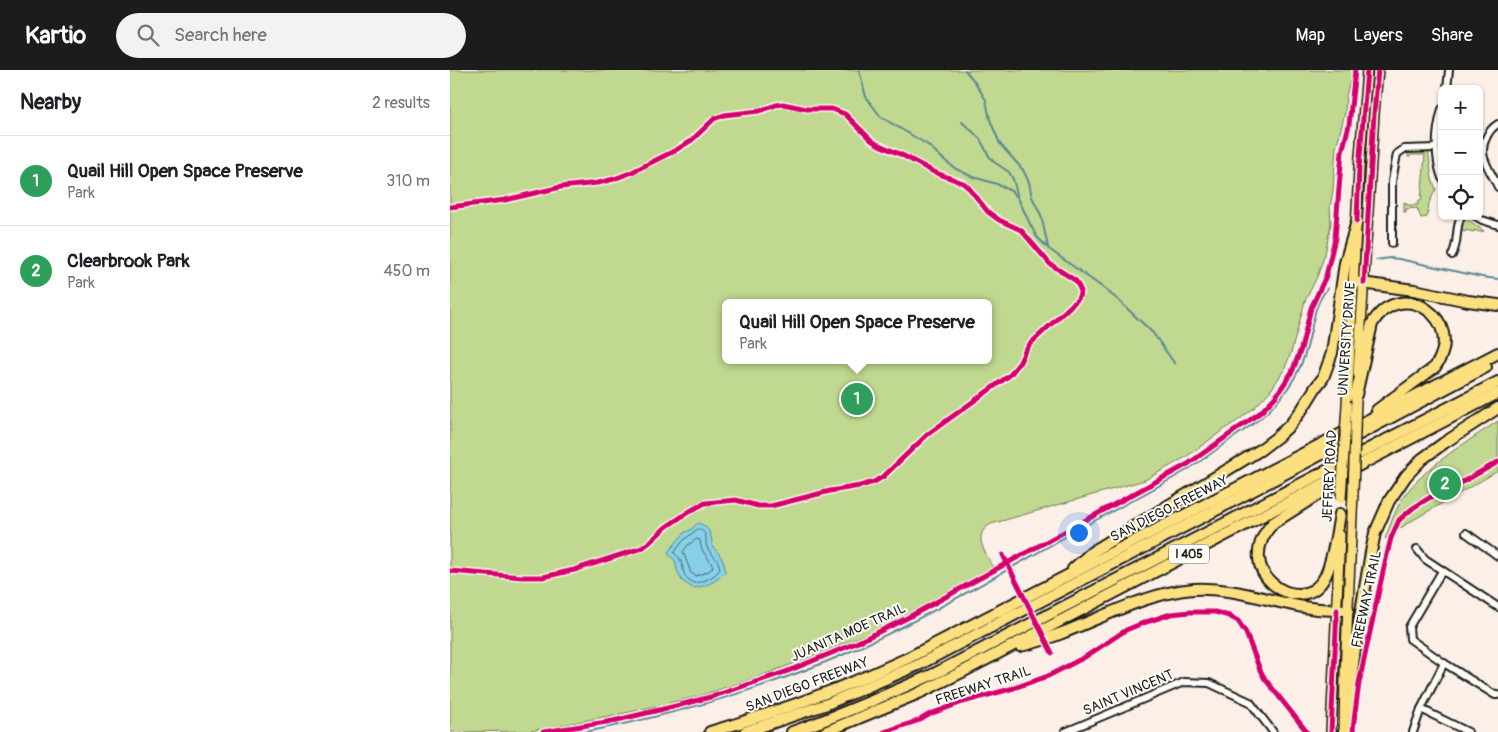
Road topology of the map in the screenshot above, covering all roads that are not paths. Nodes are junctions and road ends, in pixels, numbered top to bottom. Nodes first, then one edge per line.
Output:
1 (1367, 70) edge
2 (1378, 70) edge
3 (1449, 70) edge
4 (1447, 85) edge
5 (1498, 124) edge
6 (1439, 130) edge
7 (1436, 148) junction
8 (1441, 175) edge
9 (1498, 187) edge
10 (1460, 220) edge
11 (1482, 220) edge
12 (1357, 221) junction
13 (1498, 225) edge
14 (1392, 243) dead end
15 (1452, 254) dead end
16 (1359, 283) junction
17 (1498, 305) edge
18 (1498, 353) edge
19 (1498, 360) edge
20 (1498, 382) edge
21 (1498, 393) edge
22 (1356, 398) junction
23 (1498, 408) edge
24 (1361, 423) junction
25 (1370, 460) junction
26 (1340, 514) junction
27 (1466, 533) dead end
28 (1417, 549) dead end
29 (1498, 556) edge
30 (1442, 571) junction
31 (1061, 579) junction
32 (1498, 607) edge
33 (1342, 610) junction
34 (1007, 648) junction
35 (1444, 663) junction
36 (1498, 695) edge
37 (1421, 709) junction
38 (710, 732) edge
39 (745, 732) edge
40 (792, 732) edge
41 (825, 732) edge
42 (1064, 732) edge
43 (1273, 732) edge
44 (1331, 732) edge
45 (1344, 732) edge
46 (1412, 732) edge
47 (1468, 732) edge

1 - 12 main road
2 - 16 main road, UNIVERSITY DRIVE
3 - 4 street
5 - 9 street
6 - 7 street
7 - 8 street
7 - 14 street
10 - 15 street
11 - 13 street
12 - 16 main road, JEFFREY ROAD
12 - 31 highway
16 - 17 highway
16 - 22 main road, UNIVERSITY DRIVE
16 - 26 main road, JEFFREY ROAD, bridge
18 - 24 highway, SAN DIEGO FREEWAY / I 405
19 - 39 highway, SAN DIEGO FREEWAY
20 - 40 highway
21 - 25 highway, I 405
22 - 24 highway
22 - 33 main road, UNIVERSITY DRIVE, bridge
23 - 45 highway
24 - 31 highway, SAN DIEGO FREEWAY / I 405
25 - 26 highway
25 - 34 highway, I 405
26 - 33 main road, JEFFREY ROAD
27 - 29 street
28 - 30 street
30 - 32 street
30 - 35 street
31 - 38 highway, SAN DIEGO FREEWAY / I 405
33 - 34 highway
33 - 44 main road, JEFFREY ROAD
33 - 45 main road, JEFFREY ROAD
34 - 41 highway, I 405
35 - 36 street
35 - 37 street
37 - 46 street
37 - 47 street
42 - 43 street, SAINT VINCENT

